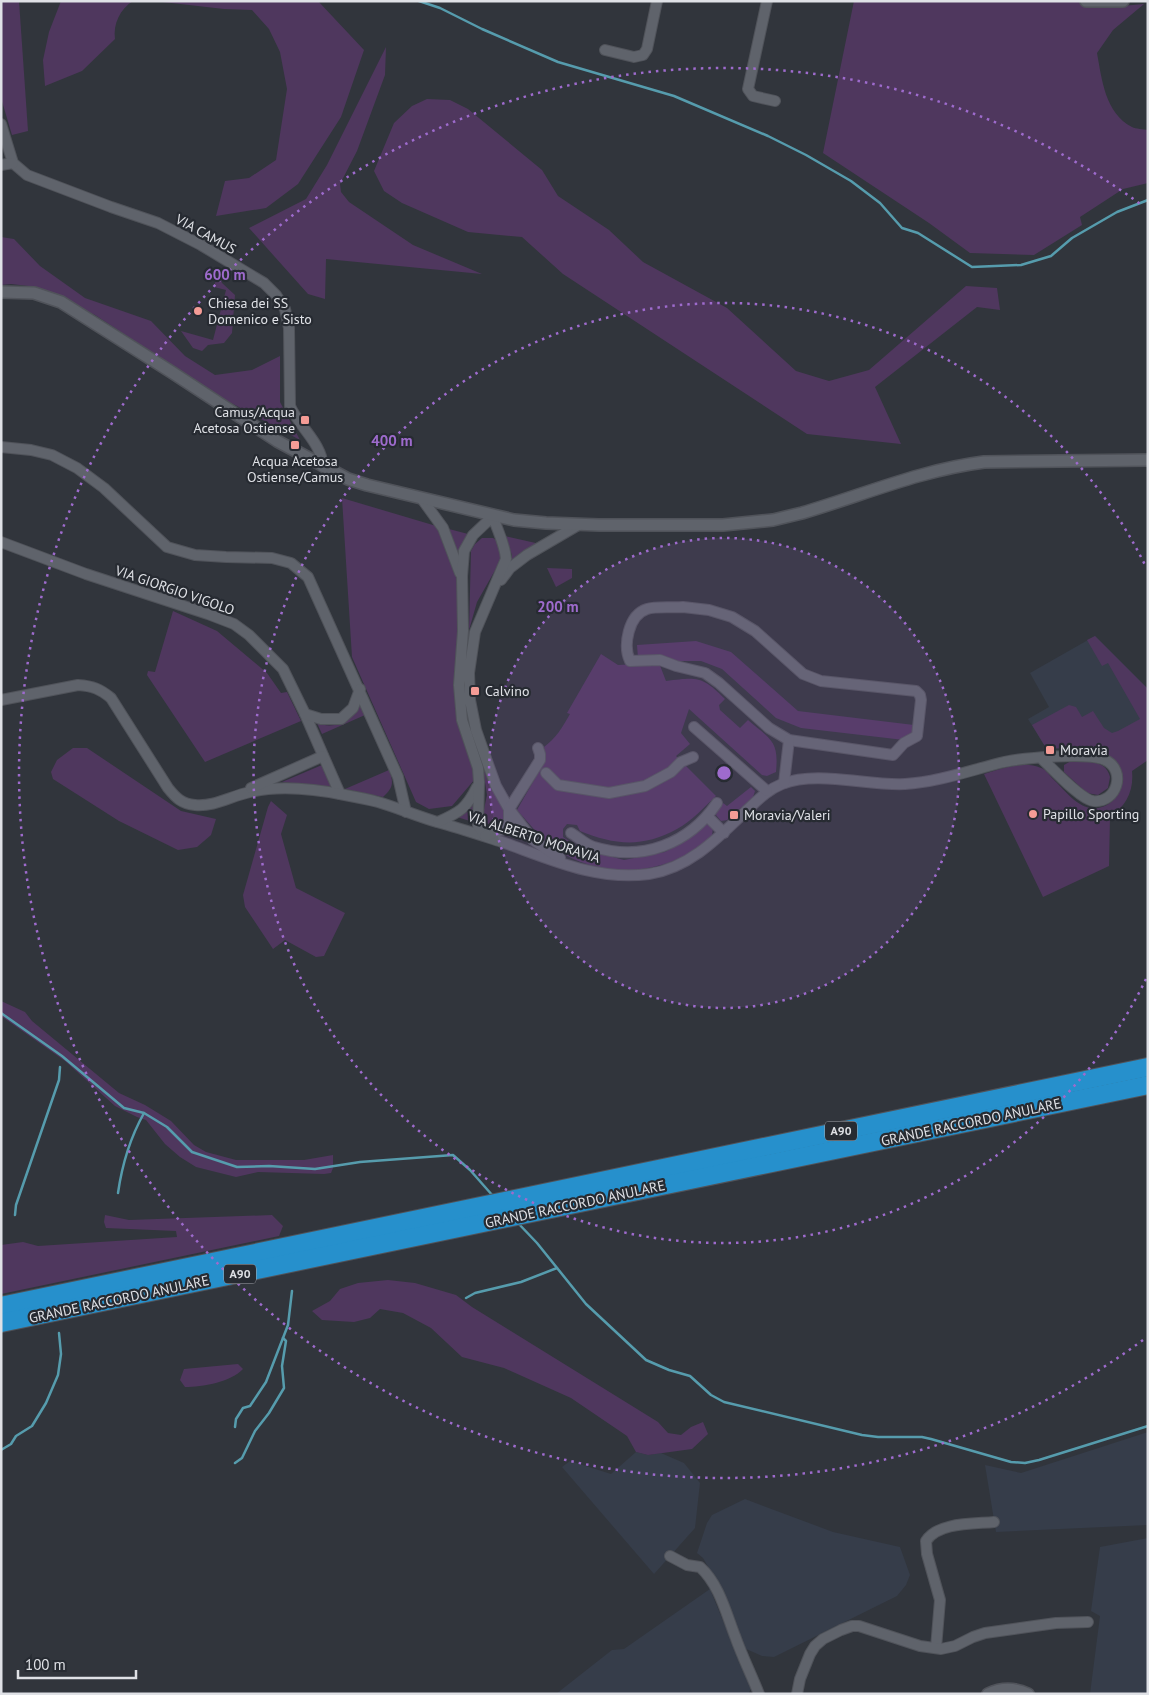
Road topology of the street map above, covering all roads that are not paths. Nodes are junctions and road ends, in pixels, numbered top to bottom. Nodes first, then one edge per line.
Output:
1 (657, 1) edge
2 (766, 1) edge
3 (1086, 1) edge
4 (1123, 1) edge
5 (604, 50) dead end
6 (775, 101) dead end
7 (1, 124) edge
8 (4, 144) edge
9 (13, 163) junction
10 (1, 165) edge
11 (1, 292) edge
12 (1, 447) edge
13 (1148, 460) edge
14 (323, 467) junction
15 (422, 499) junction
16 (493, 516) junction
17 (580, 524) junction
18 (1, 542) edge
19 (462, 576) junction
20 (490, 595) junction
21 (360, 689) junction
22 (1, 700) edge
23 (305, 714) junction
24 (694, 727) dead end
25 (789, 740) junction
26 (538, 748) dead end
27 (323, 756) junction
28 (692, 757) dead end
29 (1041, 758) junction
30 (546, 773) dead end
31 (479, 782) junction
32 (784, 783) junction
33 (767, 791) junction
34 (340, 794) junction
35 (236, 795) junction
36 (717, 803) dead end
37 (509, 809) junction
38 (406, 812) junction
39 (708, 816) junction
40 (438, 822) junction
41 (571, 833) dead end
42 (724, 833) junction
43 (485, 836) junction
44 (572, 866) junction
45 (1148, 1067) edge
46 (1148, 1085) edge
47 (1, 1306) edge
48 (1, 1323) edge
49 (994, 1522) dead end
50 (670, 1556) dead end
51 (1088, 1622) dead end
52 (936, 1648) junction
53 (759, 1694) edge
54 (797, 1694) edge
55 (988, 1694) edge
56 (1028, 1694) edge

1 - 5 street
2 - 6 street
3 - 4 street
7 - 8 street
8 - 9 street
9 - 10 street
9 - 14 street, VIA CAMUS
11 - 14 street
12 - 21 street
13 - 17 street
14 - 15 street
15 - 16 street
15 - 19 street
16 - 17 street
16 - 19 street
16 - 20 street
17 - 20 street
18 - 23 street, VIA GIORGIO VIGOLO
19 - 31 street
20 - 37 street
21 - 23 street
21 - 38 street
22 - 35 street, VIA ALBERTO MORAVIA
23 - 27 street, VIA GIORGIO VIGOLO
24 - 33 street
25 - 25 street
25 - 32 street
26 - 37 street
27 - 34 street, VIA GIORGIO VIGOLO
27 - 35 street
28 - 30 street
29 - 29 street, VIA ALBERTO MORAVIA
29 - 32 street, VIA ALBERTO MORAVIA
31 - 40 street
31 - 43 street
32 - 33 street, VIA ALBERTO MORAVIA
33 - 42 street, VIA ALBERTO MORAVIA
34 - 35 street, VIA ALBERTO MORAVIA
34 - 38 street, VIA ALBERTO MORAVIA
36 - 39 street
37 - 43 street
37 - 44 street
38 - 40 street, VIA ALBERTO MORAVIA
39 - 41 street
39 - 42 street
40 - 43 street, VIA ALBERTO MORAVIA
42 - 44 street, VIA ALBERTO MORAVIA
43 - 44 street, VIA ALBERTO MORAVIA
45 - 47 highway, GRANDE RACCORDO ANULARE / A90
46 - 48 highway, GRANDE RACCORDO ANULARE / A90
49 - 52 street
50 - 53 street
51 - 52 street
52 - 54 street
55 - 56 street

